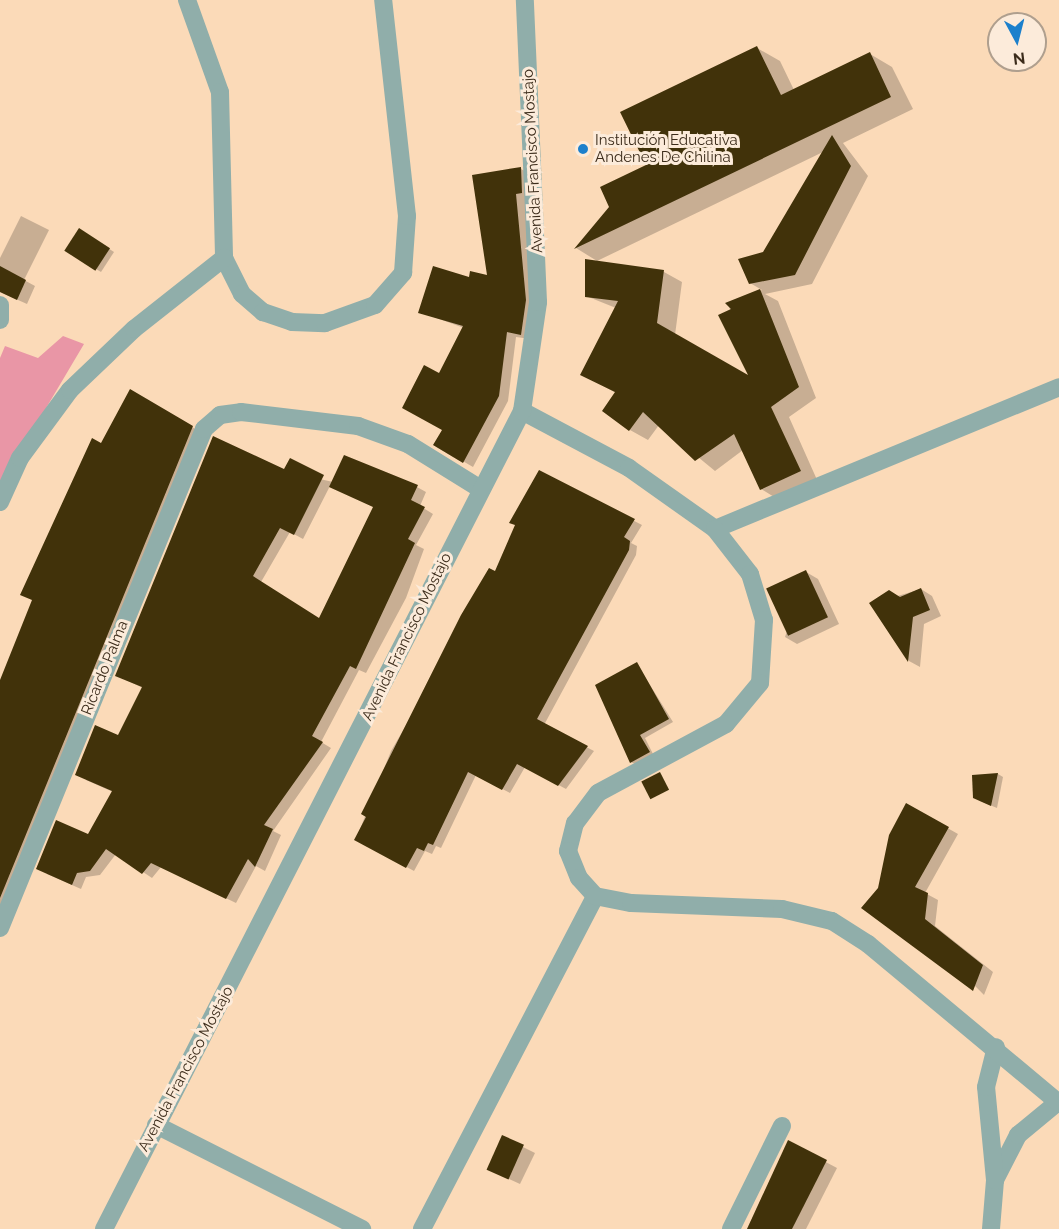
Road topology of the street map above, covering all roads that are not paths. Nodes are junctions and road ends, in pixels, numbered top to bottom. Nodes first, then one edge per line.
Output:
1 (187, 0) edge
2 (384, 0) edge
3 (525, 0) edge
4 (224, 258) junction
5 (0, 305) edge
6 (0, 320) edge
7 (1059, 387) edge
8 (522, 411) junction
9 (479, 488) junction
10 (0, 502) edge
11 (715, 529) junction
12 (595, 896) junction
13 (0, 928) edge
14 (996, 1047) junction
15 (1058, 1103) edge
16 (156, 1125) junction
17 (782, 1126) dead end
18 (995, 1180) junction
19 (104, 1229) edge
20 (362, 1229) edge
21 (422, 1229) edge
22 (732, 1229) edge
23 (991, 1229) edge

1 - 4 street
2 - 4 street
3 - 8 street, Avenida Francisco Mostajo
4 - 10 street
5 - 6 street
7 - 11 street
8 - 9 street, Avenida Francisco Mostajo
8 - 11 street
9 - 13 street, Ricardo Palma
9 - 16 street, Avenida Francisco Mostajo
11 - 12 street
12 - 14 street
12 - 21 street
14 - 15 street
14 - 18 street
15 - 18 street
16 - 19 street, Avenida Francisco Mostajo
16 - 20 street
17 - 22 street
18 - 23 street

